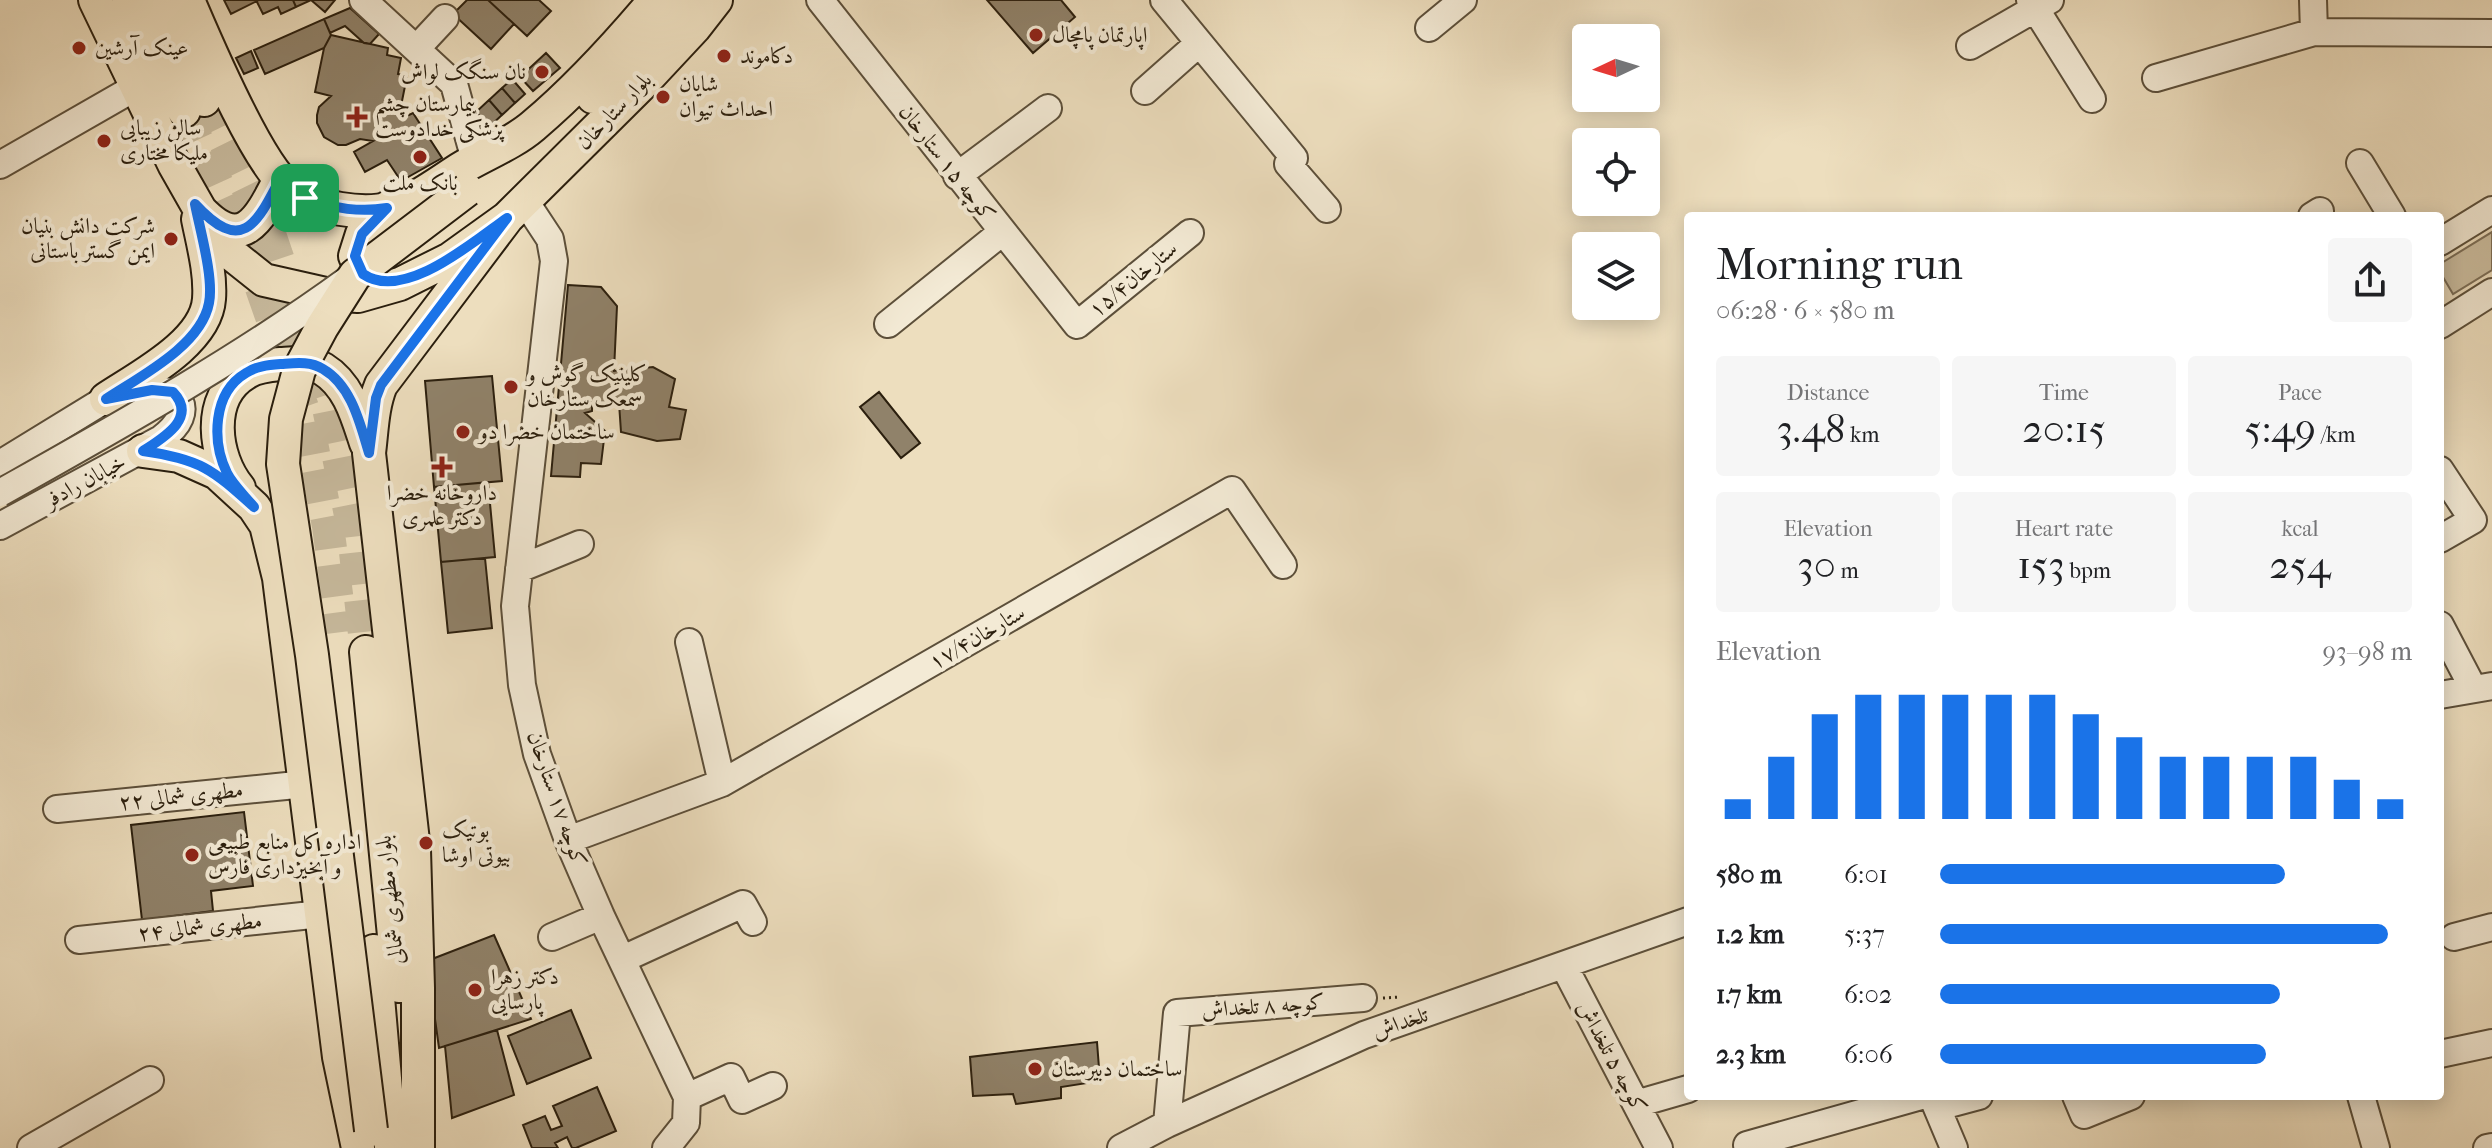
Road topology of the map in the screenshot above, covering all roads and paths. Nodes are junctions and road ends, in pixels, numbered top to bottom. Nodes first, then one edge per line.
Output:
1 (95, 0) edge
2 (129, 0) edge
3 (156, 0) edge
4 (188, 0) edge
5 (363, 0) edge
6 (655, 0) edge
7 (684, 0) edge
8 (716, 0) edge
9 (820, 0) edge
10 (1164, 0) edge
11 (1463, 0) edge
12 (2313, 0) edge
13 (2038, 3) edge
14 (445, 18) dead end
15 (1429, 28) dead end
16 (2314, 32) junction
17 (2492, 33) edge
18 (1198, 44) junction
19 (1970, 46) dead end
20 (417, 48) junction
21 (2156, 78) dead end
22 (136, 87) junction
23 (1145, 91) dead end
24 (2092, 99) dead end
25 (1048, 108) dead end
26 (2360, 163) dead end
27 (0, 165) edge
28 (471, 175) junction
29 (957, 176) junction
30 (280, 179) junction
31 (195, 204) junction
32 (387, 208) junction
33 (516, 209) junction
34 (1327, 209) dead end
35 (2492, 210) edge
36 (2390, 212) edge
37 (1001, 233) junction
38 (1190, 233) dead end
39 (2444, 240) edge
40 (355, 275) junction
41 (409, 278) junction
42 (2492, 292) edge
43 (2444, 314) edge
44 (888, 324) dead end
45 (1077, 325) joint
46 (263, 366) junction
47 (106, 399) junction
48 (143, 451) junction
49 (369, 453) junction
50 (0, 464) edge
51 (2444, 476) edge
52 (0, 493) edge
53 (254, 507) junction
54 (0, 526) edge
55 (2444, 537) edge
56 (580, 544) dead end
57 (1283, 565) dead end
58 (519, 569) junction
59 (2444, 631) edge
60 (689, 642) dead end
61 (2483, 687) edge
62 (2444, 694) edge
63 (722, 783) junction
64 (306, 784) junction
65 (57, 809) dead end
66 (568, 840) junction
67 (321, 914) junction
68 (601, 916) junction
69 (753, 922) dead end
70 (1684, 922) edge
71 (2492, 927) edge
72 (552, 937) dead end
73 (2454, 937) dead end
74 (79, 940) dead end
75 (623, 959) junction
76 (1564, 966) junction
77 (1363, 998) dead end
78 (2492, 1043) edge
79 (2444, 1053) edge
80 (150, 1080) dead end
81 (773, 1086) dead end
82 (1684, 1090) edge
83 (687, 1097) junction
84 (1930, 1100) edge
85 (2078, 1100) edge
86 (2121, 1100) edge
87 (2362, 1100) edge
88 (1636, 1104) junction
89 (1167, 1124) junction
90 (374, 1143) edge
91 (1747, 1145) dead end
92 (678, 1146) edge
93 (31, 1148) edge
94 (416, 1148) edge
95 (1121, 1148) edge
96 (1659, 1148) edge
97 (1954, 1148) edge
98 (2376, 1148) edge

1 - 22 main road
2 - 3 main road
4 - 30 main road
5 - 20 street
6 - 28 main road
7 - 28 main road, بلوار ستارخان
8 - 33 main road, بلوار ستارخان
9 - 29 street, کوچه ۱۵ ستارخان
10 - 18 street
11 - 15 street
12 - 16 street
13 - 19 street
13 - 24 street
14 - 20 street
16 - 17 street
16 - 21 street
18 - 23 street
18 - 34 street
20 - 28 street
22 - 27 street
22 - 31 main road
25 - 29 street
26 - 36 street
28 - 32 main road
28 - 40 main road, bridge
29 - 37 street, کوچه ۱۵ ستارخان
30 - 31 main road
30 - 32 main road
31 - 41 main road
31 - 47 main road
32 - 41 main road
33 - 41 main road
33 - 49 main road
33 - 58 street, کوچه ۱۷ ستارخان
35 - 39 street
37 - 44 street
37 - 45 street, کوچه ۱۵ ستارخان
38 - 45 street, ستارخان۱۵/۴
40 - 52 street, bridge
40 - 90 main road, bridge
42 - 43 street
46 - 47 main road
46 - 49 main road
46 - 53 main road
47 - 48 street, خیابان رادفر
47 - 50 street, خیابان رادفر
48 - 53 main road
48 - 54 street, خیابان رادفر
49 - 94 main road
51 - 55 street
53 - 64 main road
56 - 58 street
57 - 63 street, ستارخان۱۷/۴
58 - 66 street, کوچه ۱۷ ستارخان
59 - 61 street
60 - 63 street
61 - 62 street
63 - 66 street, ستارخان۱۷/۴
64 - 65 street, مطهرى شمالى ۲۲
64 - 67 main road
66 - 68 street, کوچه ۱۷ ستارخان
67 - 74 street, مطهرى شمالى ۲۴
67 - 90 main road
68 - 72 street
68 - 75 street, کوچه ۱۷ ستارخان
69 - 75 street
70 - 76 street, تلخداش
71 - 73 street
75 - 83 street, کوچه ۱۷ ستارخان
76 - 88 street, کوچه ۵ تلخداش
76 - 89 street, تلخداش
77 - 89 street, کوچه ۸ تلخداش
78 - 79 street
80 - 93 street
81 - 83 street
82 - 88 street
83 - 92 street
84 - 91 street
84 - 97 street
85 - 86 street
87 - 98 street
88 - 96 street, کوچه ۵ تلخداش
89 - 95 street, تلخداش
90 - 94 main road, بلوار مطهرى شمالى

